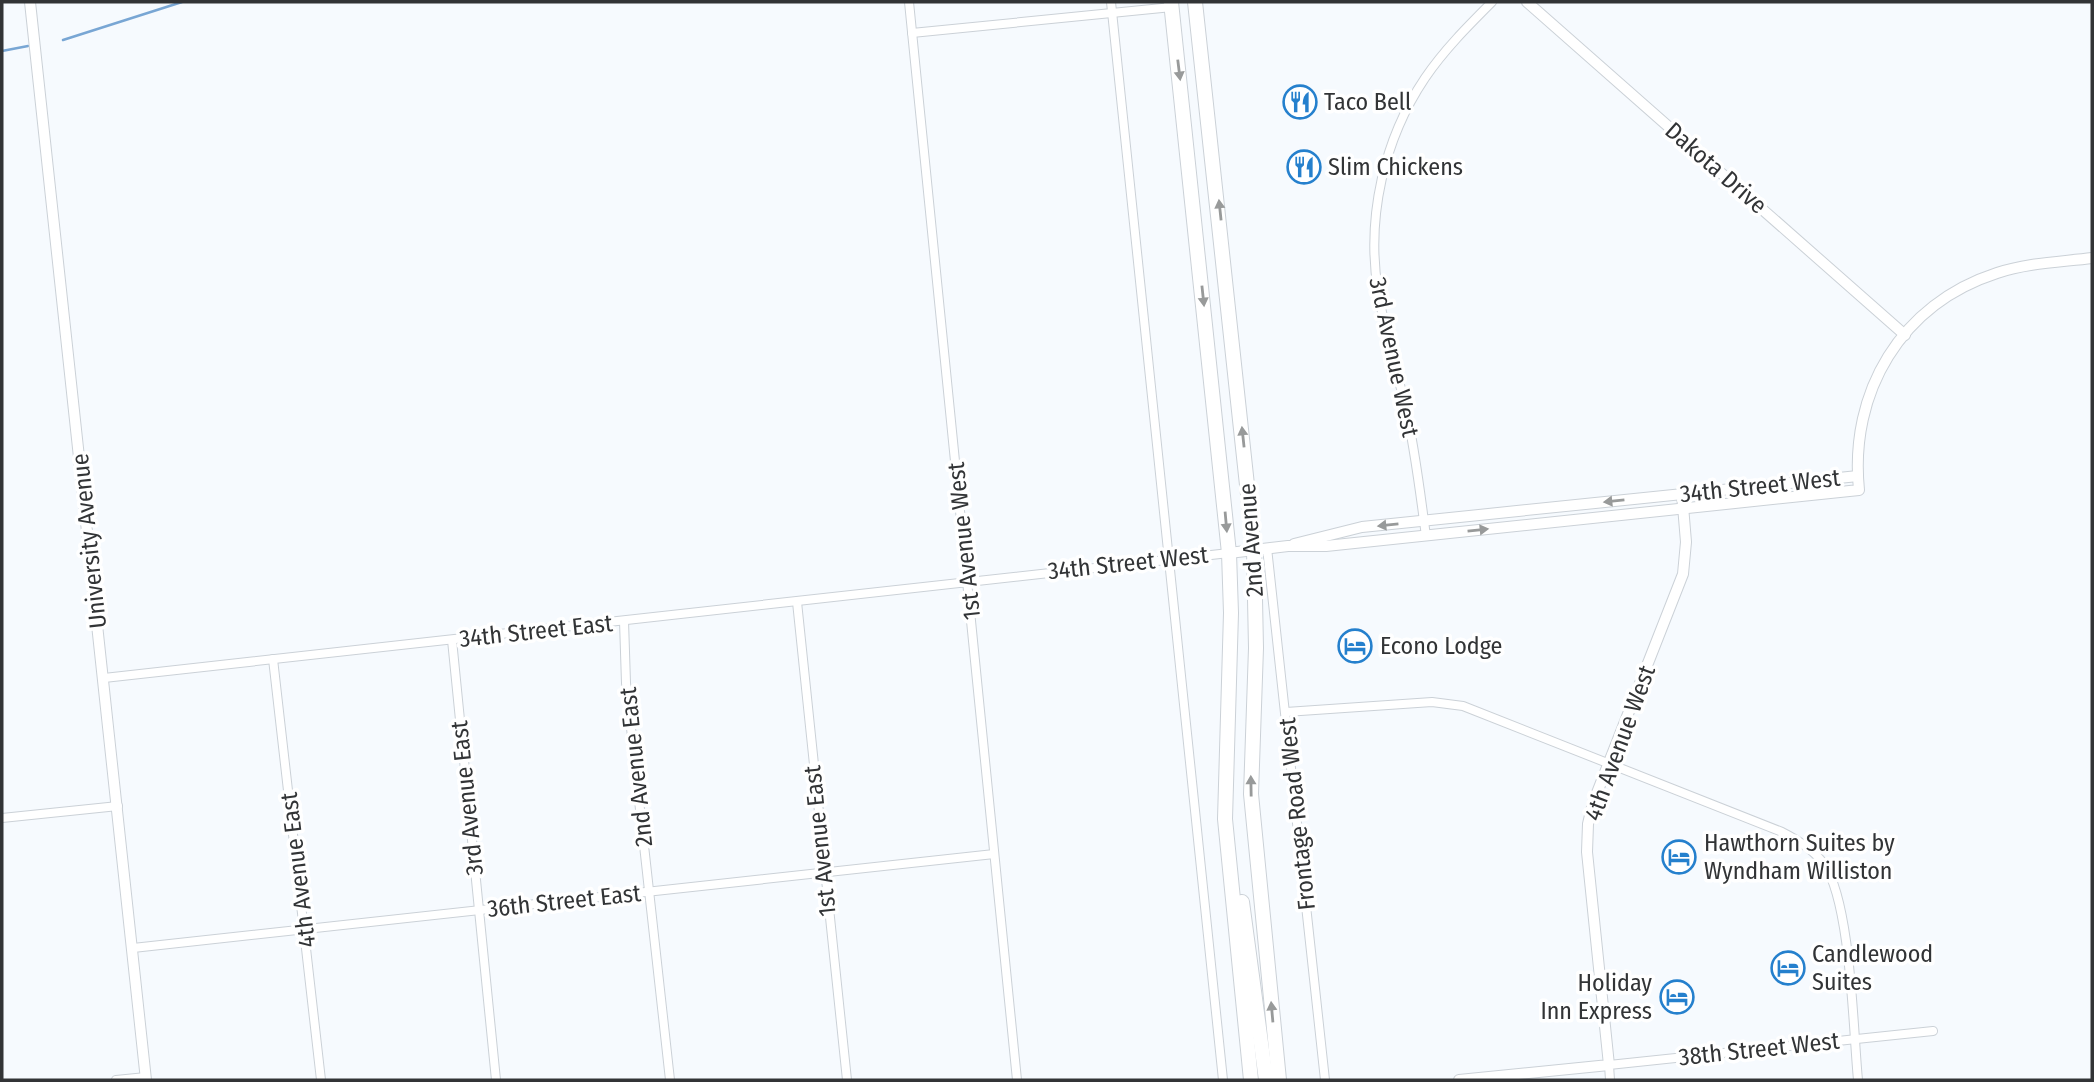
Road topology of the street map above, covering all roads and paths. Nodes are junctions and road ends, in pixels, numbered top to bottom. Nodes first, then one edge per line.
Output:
1 (30, 2) edge
2 (909, 2) edge
3 (1111, 2) edge
4 (1195, 2) edge
5 (1492, 2) edge
6 (1527, 2) edge
7 (1171, 4) edge
8 (1112, 14) junction
9 (912, 33) junction
10 (2092, 258) edge
11 (1905, 335) junction
12 (1858, 476) junction
13 (1682, 494) junction
14 (1684, 509) junction
15 (1424, 521) junction
16 (1426, 536) junction
17 (1288, 546) junction
18 (1261, 549) junction
19 (1229, 553) junction
20 (1170, 559) junction
21 (968, 580) junction
22 (797, 602) junction
23 (624, 621) junction
24 (452, 640) junction
25 (273, 659) junction
26 (104, 678) junction
27 (1286, 712) junction
28 (1609, 763) junction
29 (1225, 773) junction
30 (118, 806) junction
31 (2, 818) edge
32 (994, 854) junction
33 (824, 873) junction
34 (650, 892) junction
35 (479, 910) junction
36 (305, 930) junction
37 (133, 948) junction
38 (1933, 1031) dead end
39 (1854, 1039) junction
40 (1609, 1065) junction
41 (146, 1079) edge
42 (116, 1080) edge
43 (321, 1080) edge
44 (496, 1080) edge
45 (670, 1080) edge
46 (847, 1080) edge
47 (1017, 1080) edge
48 (1223, 1080) edge
49 (1251, 1080) edge
50 (1266, 1080) edge
51 (1279, 1080) edge
52 (1325, 1080) edge
53 (1459, 1080) edge
54 (1610, 1080) edge
55 (1858, 1080) edge

1 - 26 street, University Avenue
2 - 9 street, 1st Avenue West
3 - 8 street
18 -> 4 highway, 2nd Avenue
5 - 15 street, 3rd Avenue West
6 - 11 street, Dakota Drive
7 - 8 street
7 -> 19 highway, 2nd Avenue
8 - 9 street
8 - 20 street
9 - 21 street, 1st Avenue West
10 - 11 street
11 - 12 street
12 - 13 street, 34th Street West
12 - 14 street, 34th Street West
13 - 14 street, 4th Avenue West
13 -> 15 street, 34th Street West
16 -> 14 street, 34th Street West
14 - 28 street, 4th Avenue West
15 - 16 street, 3rd Avenue West
15 -> 17 street, 34th Street West
16 - 17 street, 34th Street West
17 - 18 street, 34th Street West
18 - 19 street, 34th Street West
18 - 27 street, Frontage Road West
51 -> 18 highway, 2nd Avenue
19 - 20 street, 34th Street West
19 - 29 highway, 2nd Avenue
20 - 21 street, 34th Street West
20 - 48 street
21 - 22 street, 34th Street East
21 - 32 street, 1st Avenue West
22 - 23 street, 34th Street East
22 - 33 street, 1st Avenue East
23 - 24 street, 34th Street East
23 - 34 street, 2nd Avenue East
24 - 25 street, 34th Street East
24 - 35 street, 3rd Avenue East
25 - 26 street, 34th Street East
25 - 36 street, 4th Avenue East
26 - 30 street, University Avenue
27 - 28 street
27 - 52 street, Frontage Road West
28 - 39 street
28 - 40 street, 4th Avenue West
29 - 49 highway, 2nd Avenue
29 - 50 highway
30 - 31 street
30 - 37 street, University Avenue
32 - 33 street, 36th Street East
32 - 47 street, 1st Avenue West
33 - 34 street, 36th Street East
33 - 46 street, 1st Avenue East
34 - 35 street, 36th Street East
34 - 45 street, 2nd Avenue East
35 - 36 street, 36th Street East
35 - 44 street, 3rd Avenue East
36 - 37 street, 36th Street East
36 - 43 street, 4th Avenue East
37 - 41 street, University Avenue
38 - 39 street, 38th Street West
39 - 40 street, 38th Street West
39 - 55 street
40 - 53 street, 38th Street West
40 - 54 street, 4th Avenue West
41 - 42 street

